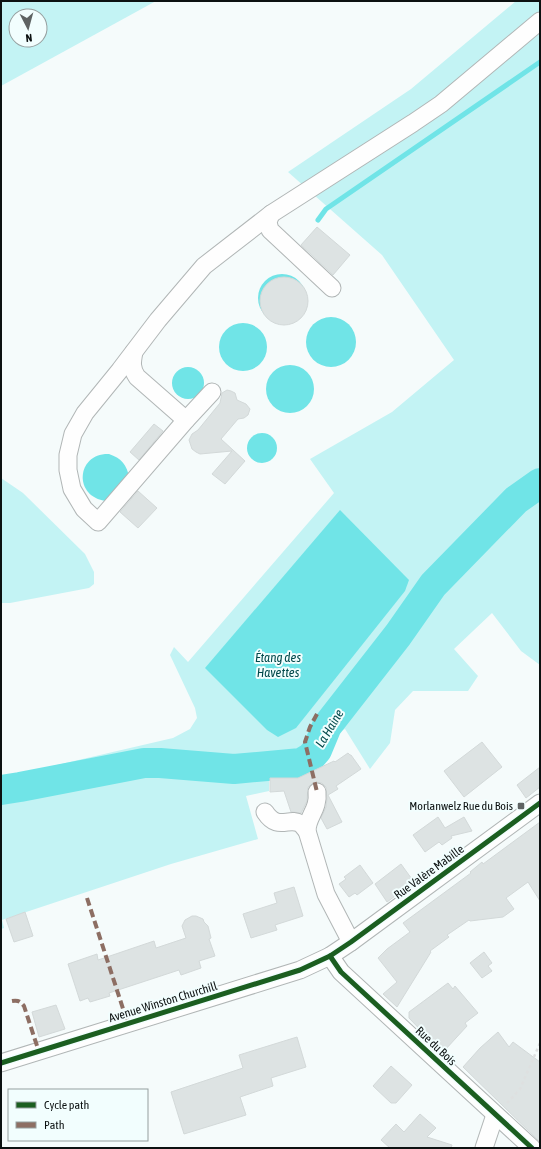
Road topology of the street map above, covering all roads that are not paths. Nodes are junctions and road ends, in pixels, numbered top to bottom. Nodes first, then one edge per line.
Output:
1 (540, 21) edge
2 (271, 214) junction
3 (332, 288) dead end
4 (134, 352) junction
5 (212, 392) dead end
6 (186, 420) junction
7 (317, 792) dead end
8 (540, 803) edge
9 (265, 812) dead end
10 (307, 831) junction
11 (351, 942) junction
12 (330, 956) junction
13 (1, 1064) edge
14 (495, 1115) junction
15 (484, 1148) edge
16 (532, 1148) edge

1 - 2 street
2 - 3 street
2 - 4 street
4 - 6 street
4 - 6 street
5 - 6 street
7 - 10 street
8 - 11 street, Rue Valère Mabille
9 - 10 street
10 - 11 street
11 - 12 street, Rue Valère Mabille
12 - 13 street, Avenue Winston Churchill
12 - 14 street, Rue du Bois
14 - 15 street
14 - 16 street, Rue du Bois

